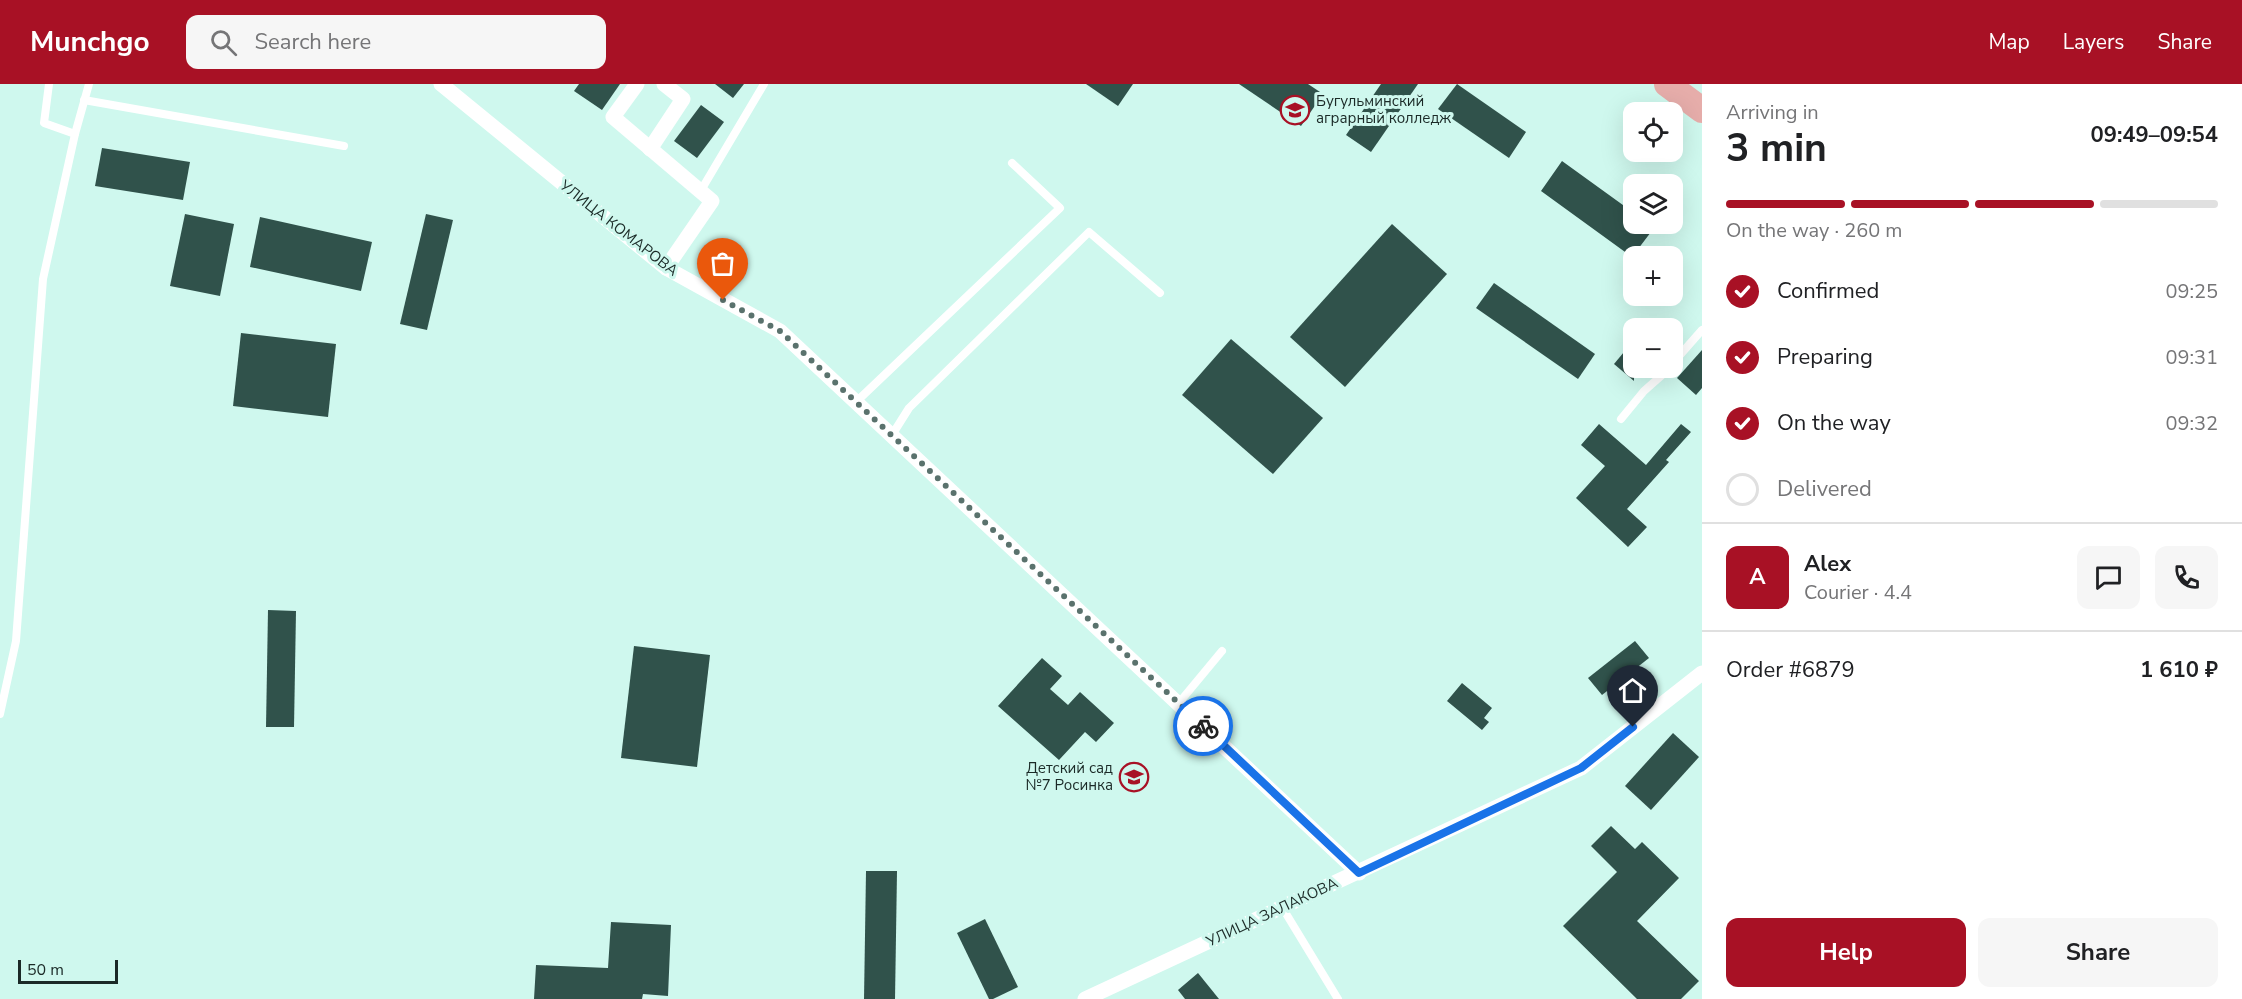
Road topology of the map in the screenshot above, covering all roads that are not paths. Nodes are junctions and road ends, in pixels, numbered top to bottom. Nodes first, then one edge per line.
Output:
1 (49, 84) edge
2 (89, 84) edge
3 (441, 84) edge
4 (637, 84) edge
5 (664, 84) edge
6 (764, 84) edge
7 (1678, 87) edge
8 (84, 100) junction
9 (1702, 110) edge
10 (75, 134) junction
11 (344, 146) dead end
12 (650, 148) junction
13 (1012, 163) dead end
14 (700, 192) junction
15 (666, 268) junction
16 (1160, 293) dead end
17 (1702, 330) edge
18 (1683, 352) edge
19 (1658, 378) edge
20 (856, 402) junction
21 (1621, 419) dead end
22 (892, 435) junction
23 (1222, 651) dead end
24 (1702, 673) edge
25 (1178, 704) junction
26 (0, 714) edge
27 (1359, 873) junction
28 (1282, 907) junction
29 (1085, 999) edge
30 (1338, 999) edge

1 - 10 lane
2 - 8 lane
3 - 15 street, УЛИЦА КОМАРОВА
4 - 12 street
5 - 12 street
6 - 14 lane
7 - 9 main road
8 - 10 lane
8 - 11 lane
10 - 26 lane
12 - 14 street
13 - 20 lane
14 - 15 street
15 - 20 street, УЛИЦА КОМАРОВА
16 - 22 lane
17 - 18 lane
19 - 21 lane
20 - 22 street, УЛИЦА КОМАРОВА
22 - 25 street, УЛИЦА КОМАРОВА
23 - 25 lane
24 - 27 street, УЛИЦА ЗАЛАКОВА
25 - 27 street, УЛИЦА КОМАРОВА
27 - 28 street, УЛИЦА ЗАЛАКОВА
28 - 29 street, УЛИЦА ЗАЛАКОВА
28 - 30 lane

